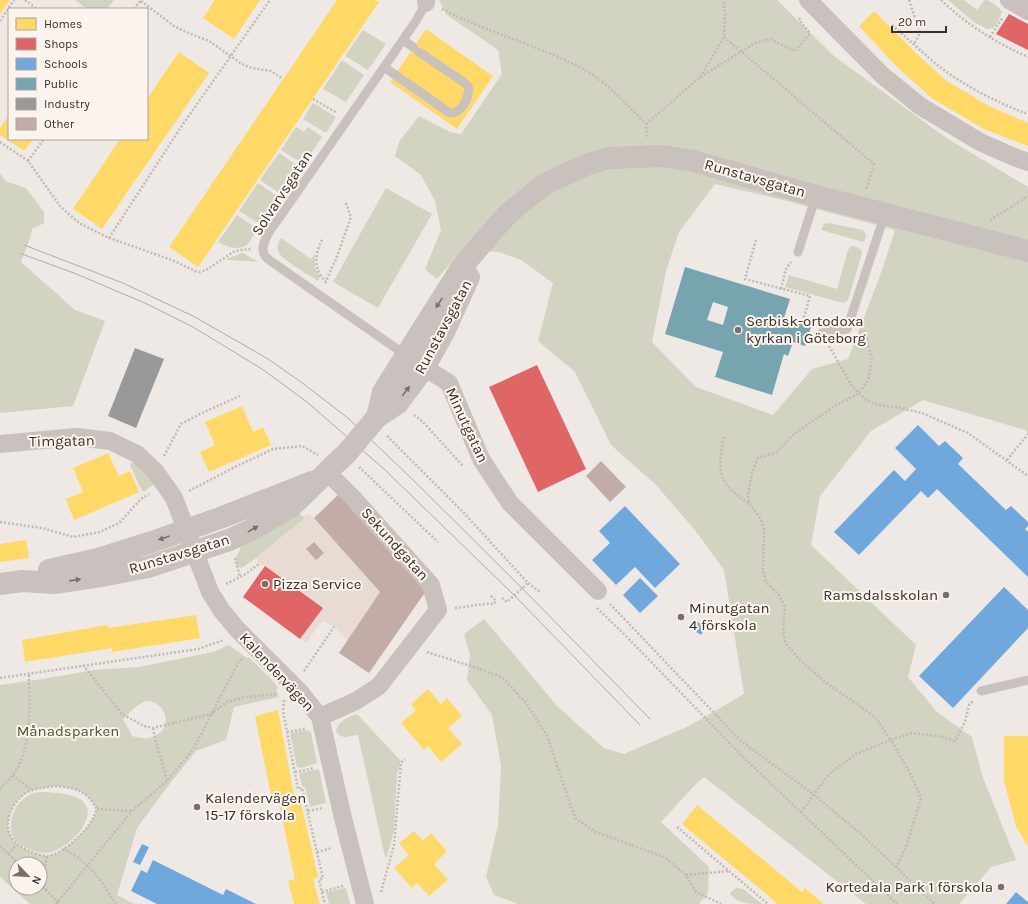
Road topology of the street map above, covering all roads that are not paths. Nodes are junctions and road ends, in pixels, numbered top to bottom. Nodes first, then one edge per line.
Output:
1 (809, 1) edge
2 (426, 2) edge
3 (403, 40) junction
4 (384, 67) junction
5 (1028, 162) edge
6 (816, 196) junction
7 (885, 213) junction
8 (1028, 251) edge
9 (798, 252) road end
10 (822, 333) road end
11 (416, 362) junction
12 (375, 420) junction
13 (0, 444) edge
14 (332, 468) junction
15 (191, 541) junction
16 (0, 584) edge
17 (595, 597) road end
18 (1028, 680) edge
19 (981, 691) road end
20 (320, 717) junction
21 (372, 900) edge

1 - 5 street
2 - 3 lane, Solvarvsgatan
3 - 4 lane, Solvarvsgatan
3 - 4 lane
4 - 11 lane, Solvarvsgatan
6 - 7 street, Runstavsgatan
6 - 9 lane
6 - 11 street, Runstavsgatan
7 - 8 street, Runstavsgatan
7 - 10 lane
12 -> 11 street, Runstavsgatan
11 - 12 street, Runstavsgatan
11 - 17 street, Minutgatan
12 - 14 street, Runstavsgatan, bridge
13 - 15 street, Timgatan
14 - 15 street, Runstavsgatan
14 - 20 street, Sekundgatan
15 - 16 street, Runstavsgatan
15 - 20 street, Kalendervägen
18 - 19 lane
20 - 21 street, Kalendervägen

